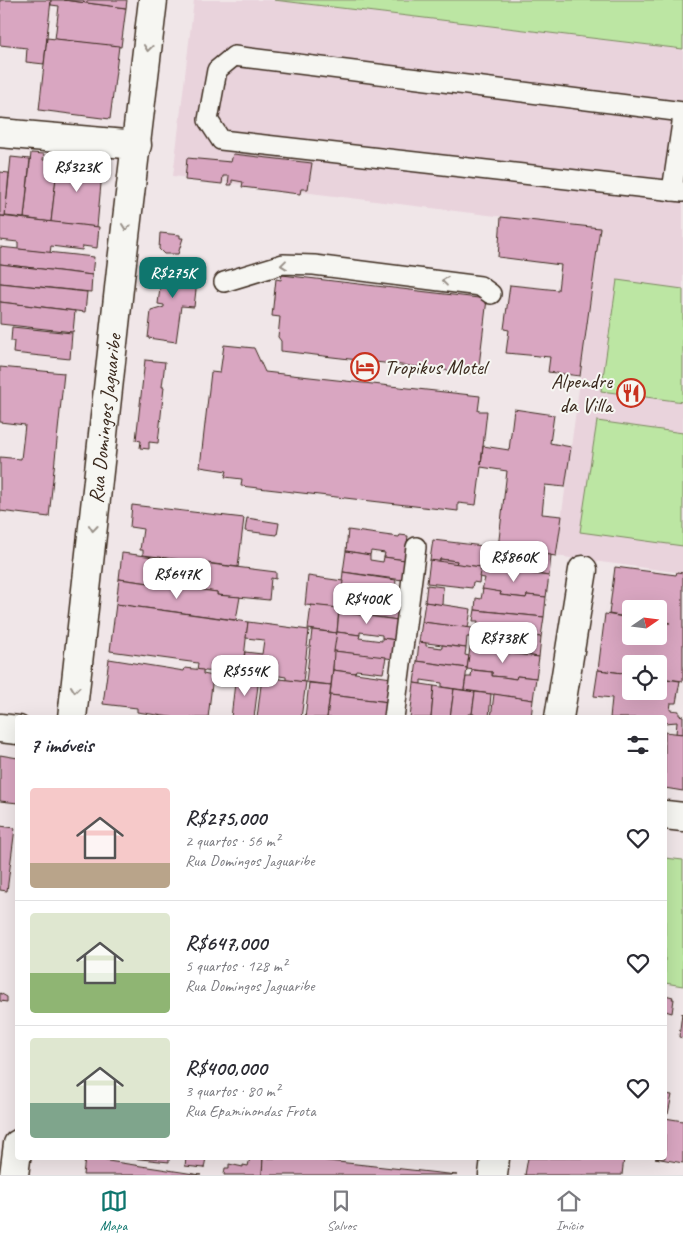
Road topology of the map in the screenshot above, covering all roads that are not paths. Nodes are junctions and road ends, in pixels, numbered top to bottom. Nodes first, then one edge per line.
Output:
1 (153, 0) edge
2 (683, 112) edge
3 (683, 116) edge
4 (0, 133) edge
5 (137, 145) junction
6 (678, 192) edge
7 (224, 282) dead end
8 (491, 294) dead end
9 (416, 546) dead end
10 (583, 570) dead end
11 (72, 715) edge
12 (394, 715) edge
13 (559, 715) edge
14 (0, 728) edge
15 (15, 730) edge
16 (667, 815) edge
17 (683, 818) edge
18 (16, 1160) edge
19 (495, 1160) edge
20 (14, 1175) edge
21 (493, 1175) edge

1 -> 5 street, Rua Domingos Jaguaribe
2 - 6 lane
3 - 6 lane
4 - 5 street
5 -> 11 street, Rua Domingos Jaguaribe
8 -> 7 lane
9 - 12 lane
10 - 13 street
14 - 15 street
16 - 17 street
18 - 20 street
19 - 21 street

